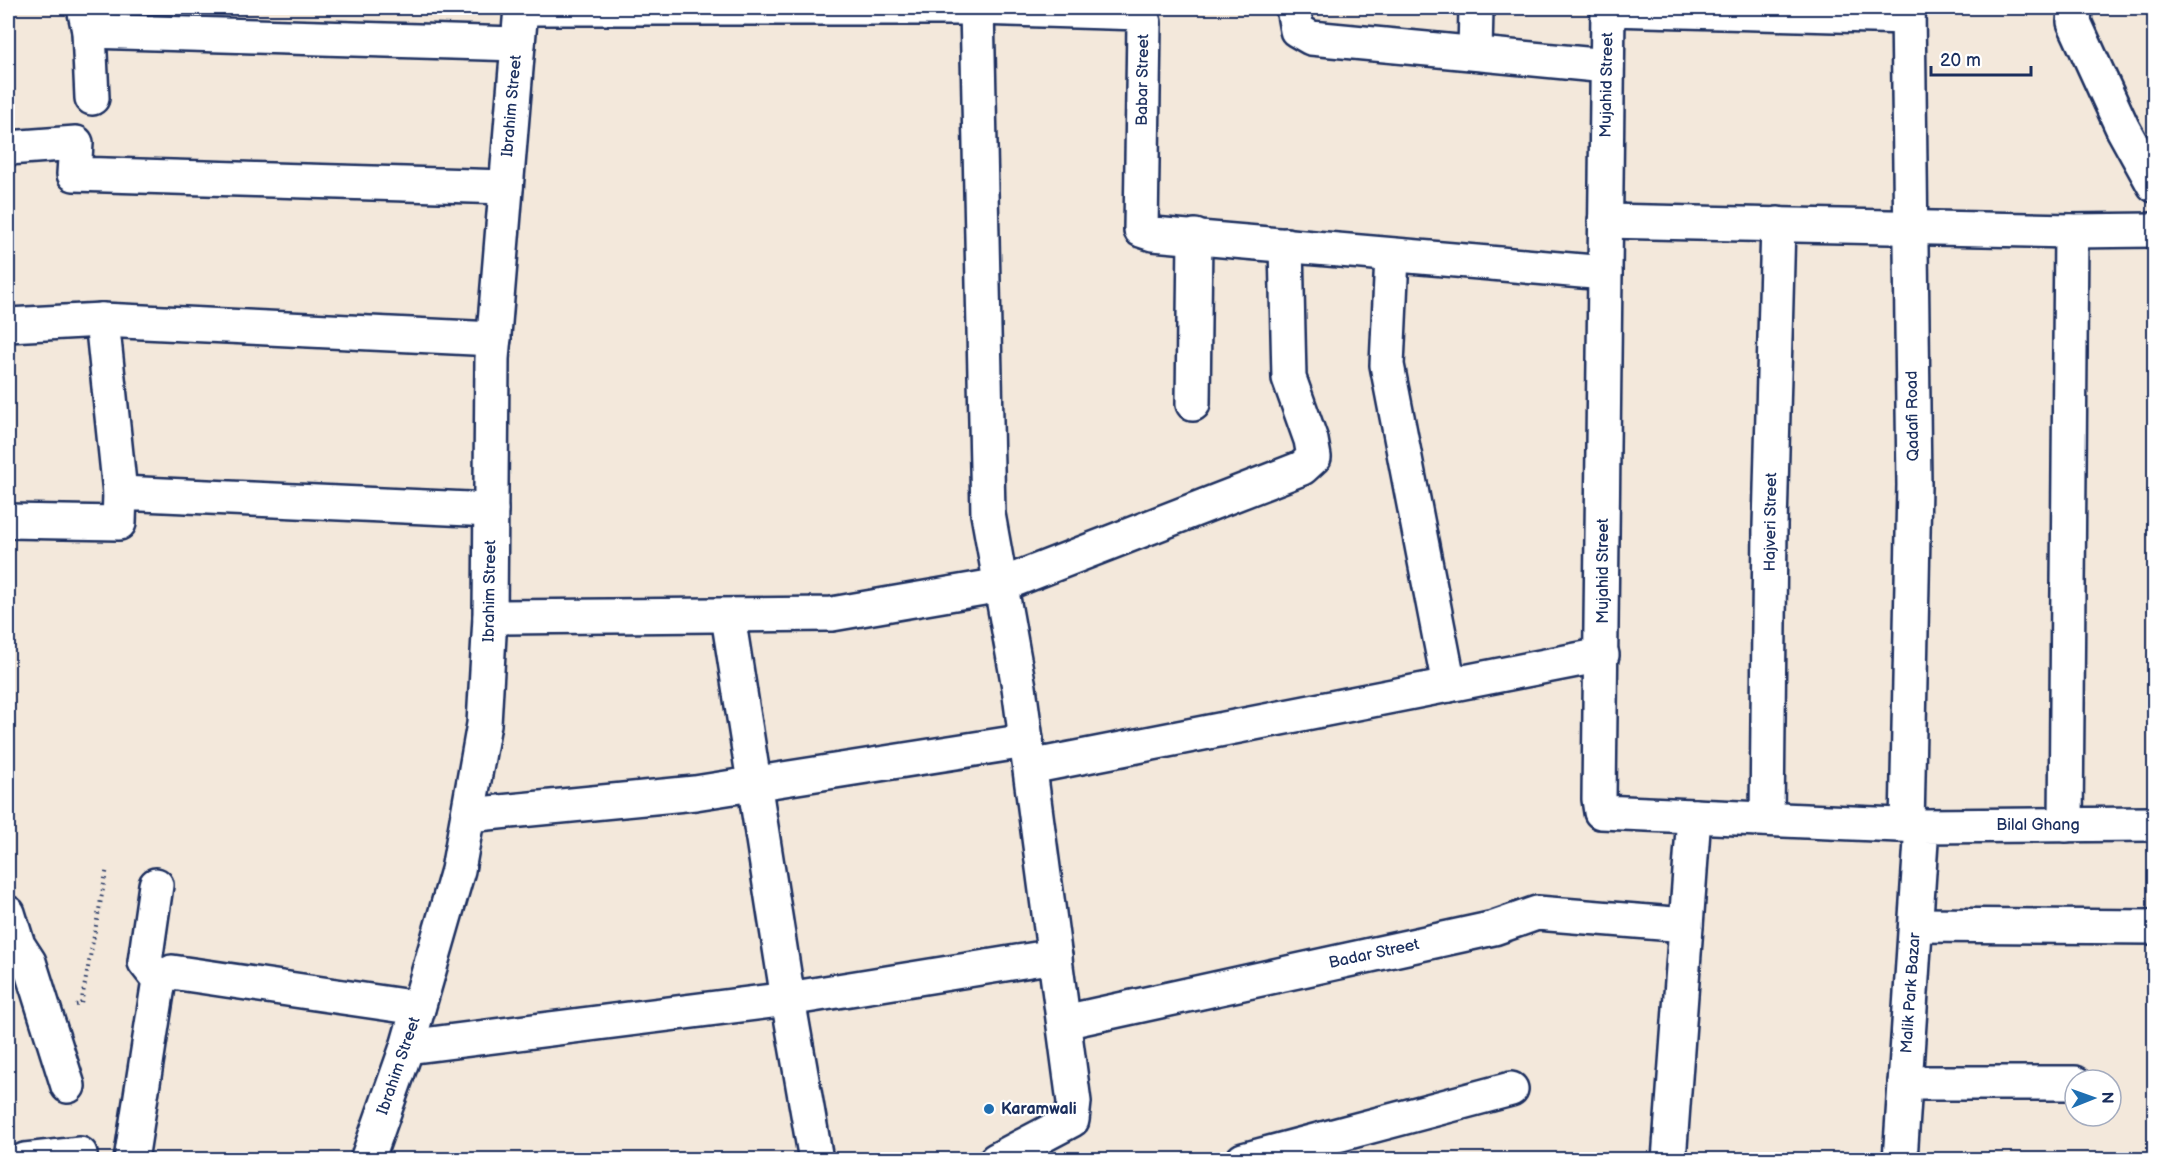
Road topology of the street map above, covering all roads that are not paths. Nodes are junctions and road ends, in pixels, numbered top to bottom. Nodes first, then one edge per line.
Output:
1 (521, 8) edge
2 (977, 8) edge
3 (1293, 8) edge
4 (1476, 8) edge
5 (1608, 8) edge
6 (2075, 8) edge
7 (1908, 12) edge
8 (86, 20) edge
9 (518, 44) junction
10 (1475, 52) junction
11 (1607, 66) junction
12 (92, 98) dead end
13 (8, 148) edge
14 (2154, 185) edge
15 (506, 187) junction
16 (1605, 221) junction
17 (1778, 224) junction
18 (1911, 227) junction
19 (2154, 230) edge
20 (2071, 231) junction
21 (1195, 236) junction
22 (1286, 245) junction
23 (1392, 256) junction
24 (1605, 273) junction
25 (102, 320) junction
26 (8, 325) edge
27 (494, 339) junction
28 (1193, 404) dead end
29 (120, 493) junction
30 (491, 510) junction
31 (8, 521) edge
32 (1001, 585) junction
33 (728, 616) junction
34 (490, 617) junction
35 (1602, 655) junction
36 (1449, 685) junction
37 (1028, 754) junction
38 (755, 784) junction
39 (468, 815) junction
40 (1694, 816) junction
41 (1767, 819) junction
42 (2154, 824) edge
43 (2066, 825) junction
44 (1915, 826) junction
45 (156, 885) dead end
46 (8, 913) edge
47 (1686, 925) junction
48 (1916, 925) junction
49 (2154, 927) edge
50 (1055, 956) junction
51 (159, 980) junction
52 (788, 999) junction
53 (418, 1008) junction
54 (1064, 1022) junction
55 (407, 1047) junction
56 (1905, 1083) junction
57 (2063, 1083) edge
58 (68, 1086) dead end
59 (1511, 1089) dead end
60 (80, 1154) dead end
61 (25, 1160) edge
62 (131, 1160) edge
63 (367, 1160) edge
64 (816, 1160) edge
65 (996, 1160) edge
66 (1243, 1160) edge
67 (1669, 1160) edge
68 (1900, 1160) edge

1 - 2 street, Babar Street
1 - 9 street, Ibrahim Street
2 - 21 street, Babar Street
2 - 32 street
3 - 10 street
4 - 10 street
5 - 7 street
5 - 11 street, Mujahid Street
6 - 14 street
7 - 18 street, Qadafi Road
8 - 9 street
8 - 12 street
9 - 15 street, Ibrahim Street
10 - 11 street
11 - 16 street, Mujahid Street
13 - 15 street
15 - 27 street, Ibrahim Street
16 - 17 street
16 - 24 street, Mujahid Street
17 - 18 street
17 - 41 street, Hajveri Street
18 - 20 street
18 - 44 street, Qadafi Road
19 - 20 street
20 - 43 street
21 - 22 street, Babar Street
21 - 28 street
22 - 23 street, Babar Street
22 - 32 street
23 - 24 street, Babar Street
23 - 36 street
24 - 35 street, Mujahid Street
25 - 26 street
25 - 27 street
25 - 29 street
27 - 30 street, Ibrahim Street
29 - 30 street
29 - 31 street
30 - 34 street, Ibrahim Street
32 - 33 street
32 - 37 street
33 - 34 street
33 - 38 street
34 - 39 street, Ibrahim Street
35 - 36 street
35 - 40 street, Mujahid Street
36 - 37 street
37 - 38 street
37 - 50 street
38 - 39 street
38 - 52 street
39 - 53 street, Ibrahim Street
40 - 41 street, Mujahid Street
40 - 47 street
41 - 44 street, Mujahid Street
42 - 43 street, Bilal Ghang
43 - 44 street, Bilal Ghang
44 - 48 street, Malik Park Bazar
45 - 51 street
46 - 58 street
47 - 54 street, Badar Street
47 - 67 street
48 - 49 street
48 - 56 street, Malik Park Bazar
50 - 52 street
50 - 54 street
51 - 53 street
51 - 62 street
52 - 55 street
52 - 64 street
53 - 55 street, Ibrahim Street
54 - 65 street
55 - 63 street, Ibrahim Street
56 - 57 street
56 - 68 street, Malik Park Bazar
59 - 66 street
60 - 61 street

